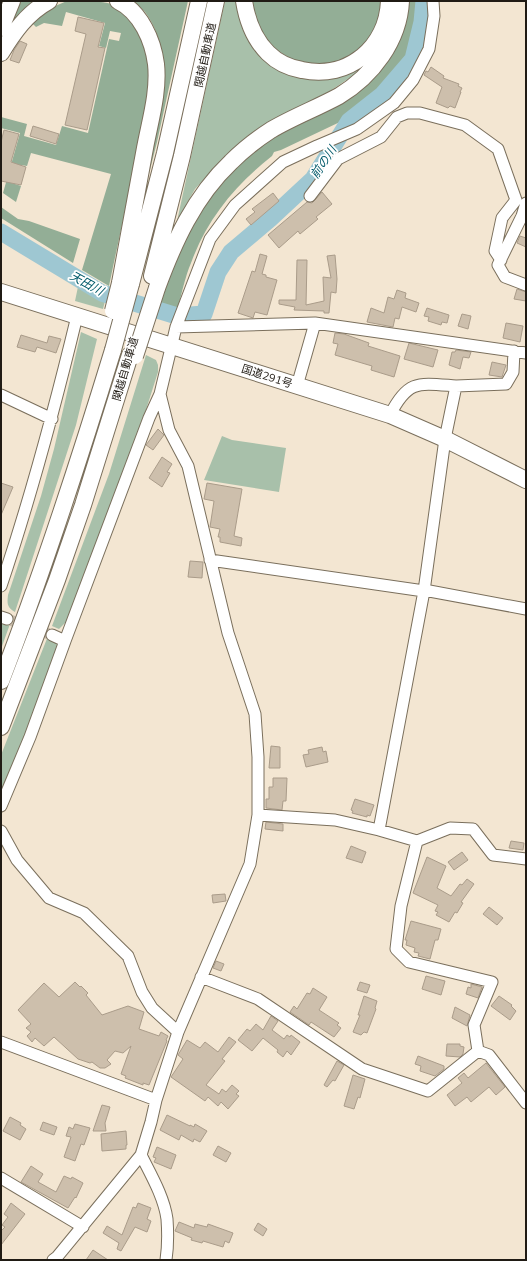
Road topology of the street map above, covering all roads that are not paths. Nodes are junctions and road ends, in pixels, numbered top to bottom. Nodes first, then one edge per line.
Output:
1 (12, 1) edge
2 (49, 1) edge
3 (118, 1) edge
4 (199, 1) edge
5 (216, 1) edge
6 (244, 1) edge
7 (389, 1) edge
8 (401, 1) edge
9 (433, 1) edge
10 (1, 28) edge
11 (1, 52) edge
12 (310, 196) dead end
13 (526, 203) edge
14 (524, 216) edge
15 (501, 260) junction
16 (125, 284) junction
17 (526, 285) edge
18 (152, 289) junction
19 (1, 292) edge
20 (77, 316) junction
21 (315, 323) junction
22 (176, 327) junction
23 (172, 346) junction
24 (514, 351) junction
25 (526, 353) edge
26 (297, 386) junction
27 (456, 386) junction
28 (160, 394) junction
29 (1, 395) edge
30 (390, 415) junction
31 (52, 419) junction
32 (445, 439) junction
33 (526, 480) edge
34 (210, 560) junction
35 (1, 586) edge
36 (424, 590) junction
37 (526, 608) edge
38 (52, 636) tunnel mouth
39 (65, 641) junction
40 (1, 681) edge
41 (1, 727) edge
42 (1, 806) edge
43 (258, 815) junction
44 (379, 830) junction
45 (1, 831) edge
46 (417, 841) junction
47 (526, 859) edge
48 (201, 977) junction
49 (178, 1032) junction
50 (1, 1042) edge
51 (478, 1051) junction
52 (156, 1100) junction
53 (526, 1103) edge
54 (141, 1155) junction
55 (1, 1178) edge
56 (83, 1227) junction
57 (53, 1260) edge
58 (166, 1260) edge

1 - 10 highway
2 - 11 highway
3 - 16 highway
4 - 16 highway, 関越自動車道
5 - 18 highway, 関越自動車道
6 - 7 highway
8 - 18 highway
9 - 22 street
12 - 15 street
13 - 14 street
14 - 15 street
15 - 17 street
16 - 40 highway, 関越自動車道, bridge
18 - 41 highway, 関越自動車道
19 - 20 highway, 国道291号
20 - 23 highway, 国道291号
20 - 31 street
21 - 22 street
21 - 24 street
21 - 26 street
22 - 23 street
23 - 26 highway, 国道291号
23 - 28 street
24 - 25 street
24 - 27 street
26 - 30 highway, 国道291号
27 - 30 street
27 - 32 street
28 - 34 street
28 - 39 street
29 - 31 street
30 - 32 highway, 国道291号
31 - 35 street
32 - 33 highway, 国道291号
32 - 36 street
34 - 36 street
34 - 43 street
36 - 37 street
36 - 44 street
38 - 39 street
39 - 42 street
43 - 44 street
43 - 48 street
44 - 46 street
45 - 49 street
46 - 47 street
46 - 51 street
48 - 49 street
48 - 51 street
49 - 52 street
50 - 52 street
51 - 53 street
52 - 54 street
54 - 56 street
54 - 58 street
55 - 56 street
56 - 57 street

